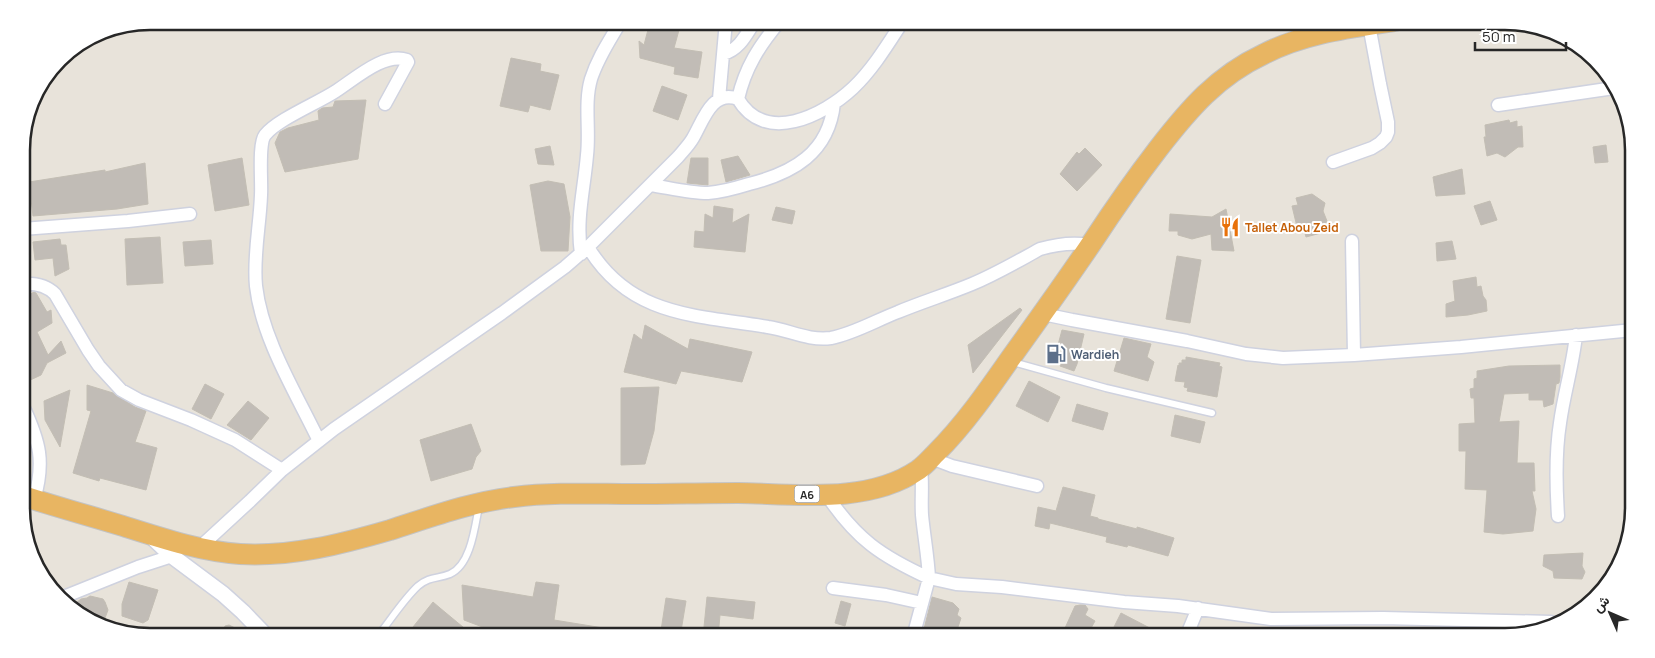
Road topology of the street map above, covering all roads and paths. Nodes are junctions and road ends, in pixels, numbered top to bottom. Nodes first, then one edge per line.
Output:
1 (615, 30) edge
2 (725, 30) edge
3 (749, 30) edge
4 (773, 30) edge
5 (897, 30) edge
6 (1340, 30) edge
7 (1370, 30) edge
8 (723, 54) junction
9 (1608, 89) edge
10 (719, 99) junction
11 (738, 100) junction
12 (834, 103) junction
13 (385, 104) dead end
14 (1498, 105) dead end
15 (1333, 162) dead end
16 (651, 185) junction
17 (190, 214) dead end
18 (30, 228) edge
19 (1352, 241) dead end
20 (1090, 245) junction
21 (585, 250) junction
22 (30, 284) edge
23 (1043, 314) junction
24 (1625, 331) edge
25 (1576, 335) junction
26 (1354, 355) junction
27 (1009, 360) junction
28 (1212, 412) dead end
29 (30, 422) edge
30 (319, 441) junction
31 (926, 463) junction
32 (282, 470) junction
33 (1037, 486) dead end
34 (826, 494) junction
35 (30, 496) edge
36 (30, 498) edge
37 (480, 503) junction
38 (1558, 516) dead end
39 (150, 536) junction
40 (199, 548) junction
41 (172, 556) junction
42 (929, 578) junction
43 (832, 588) dead end
44 (68, 595) edge
45 (922, 603) junction
46 (1198, 608) junction
47 (1543, 622) edge
48 (258, 628) edge
49 (384, 628) edge
50 (915, 628) edge
51 (1189, 628) edge

1 - 21 street
2 - 8 street
3 - 8 street
4 - 11 street
5 - 12 street
6 - 20 highway, A6
7 - 15 street
8 - 10 street
9 - 14 street
10 - 11 street
10 - 16 street
11 - 12 street
12 - 16 street
13 - 30 street
16 - 21 street
17 - 18 street
19 - 26 street
20 - 21 street
20 - 23 highway, A6
21 - 30 street
22 - 32 street
23 - 26 street
23 - 27 highway, A6
24 - 25 street
25 - 26 street
25 - 38 street
27 - 28 lane
27 - 31 highway, A6
29 - 35 street
30 - 32 street
31 - 33 street
31 - 34 highway, A6
31 - 42 street
32 - 40 street
34 - 37 highway, A6
34 - 42 street
36 - 39 highway, A6
37 - 40 highway, A6
37 - 49 lane
39 - 40 highway, A6
39 - 41 street
41 - 44 street
41 - 48 street
42 - 45 street
42 - 46 street
43 - 45 street
45 - 50 street
46 - 47 street
46 - 51 street

